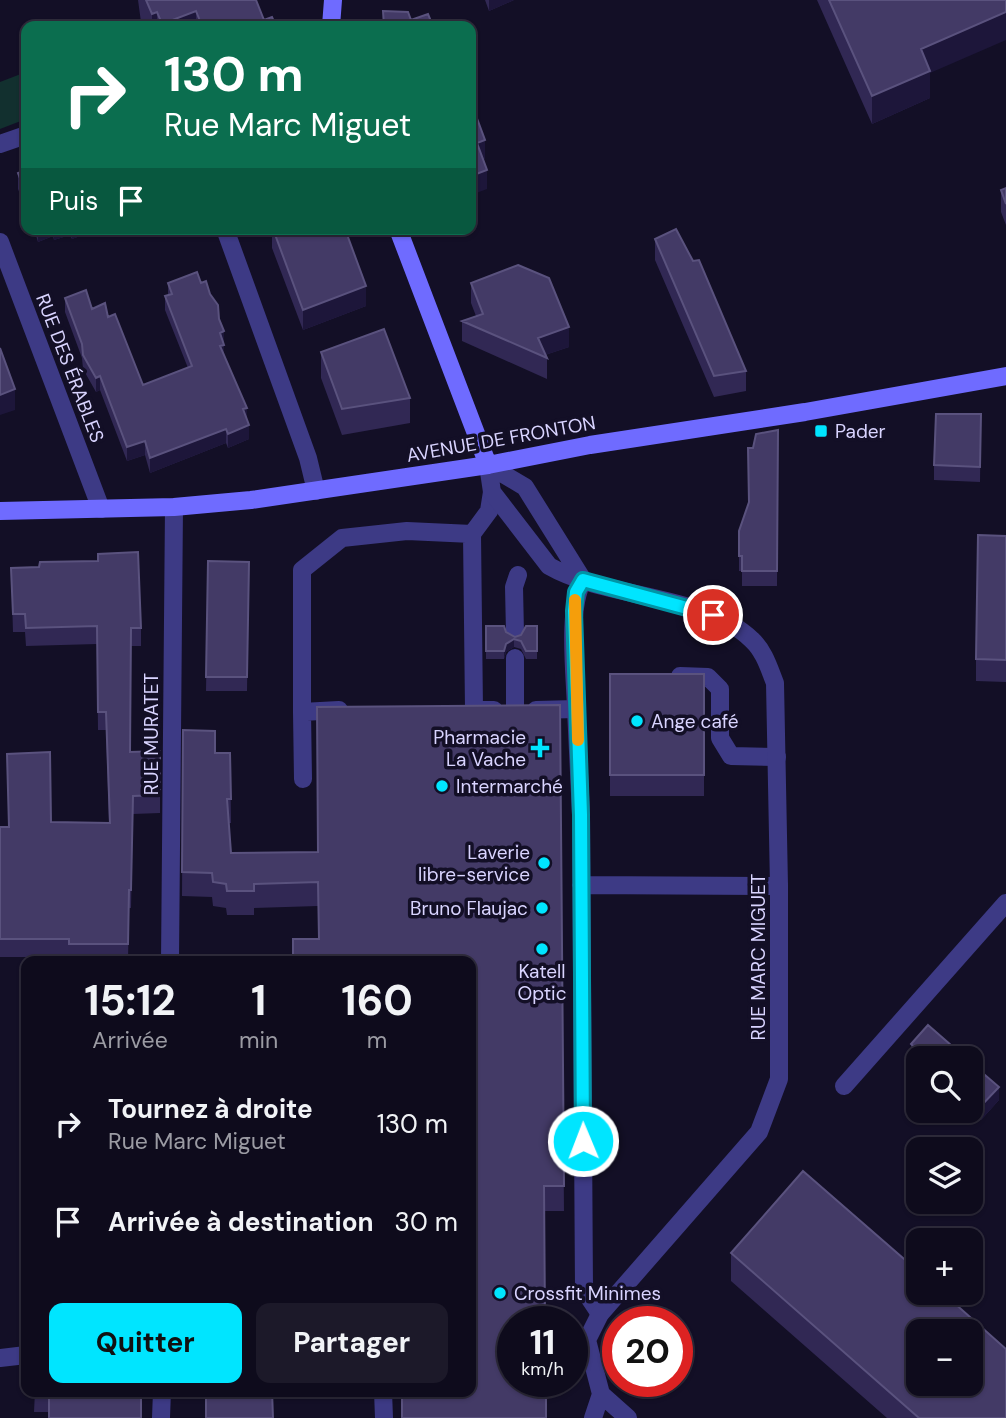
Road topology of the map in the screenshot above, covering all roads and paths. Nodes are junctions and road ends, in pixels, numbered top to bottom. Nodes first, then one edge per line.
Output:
1 (332, 0) edge
2 (331, 21) edge
3 (21, 137) edge
4 (0, 144) edge
5 (227, 235) edge
6 (400, 235) edge
7 (0, 242) edge
8 (1006, 376) edge
9 (488, 465) junction
10 (316, 491) junction
11 (492, 492) junction
12 (174, 508) junction
13 (101, 509) junction
14 (0, 511) edge
15 (472, 534) junction
16 (518, 575) dead end
17 (583, 580) junction
18 (515, 633) edge
19 (515, 658) dead end
20 (669, 676) edge
21 (576, 709) junction
22 (357, 710) edge
23 (515, 710) junction
24 (302, 712) junction
25 (777, 757) junction
26 (303, 779) dead end
27 (581, 886) junction
28 (779, 886) junction
29 (1006, 903) edge
30 (170, 956) edge
31 (844, 1086) dead end
32 (600, 1314) junction
33 (21, 1356) edge
34 (0, 1358) edge
35 (601, 1394) junction
36 (162, 1397) edge
37 (383, 1397) edge
38 (161, 1418) edge
39 (384, 1418) edge
40 (593, 1418) edge
41 (628, 1418) edge

1 - 2 street
3 - 4 street
5 - 10 street
6 - 9 street
7 - 13 street, RUE DES ÉRABLES
8 - 9 street, AVENUE DE FRONTON
9 - 10 street, AVENUE DE FRONTON
9 - 11 street, RUE MARC MIGUET
9 - 17 street
10 - 12 street, AVENUE DE FRONTON
11 - 15 street
11 - 17 street, RUE MARC MIGUET
12 - 13 street, AVENUE DE FRONTON
12 - 30 street, RUE MURATET
13 - 14 street, AVENUE DE FRONTON
15 - 23 street
15 - 24 street
16 - 18 street
17 - 21 street
17 - 25 street, RUE MARC MIGUET
19 - 23 street
20 - 25 street
21 - 23 street
21 - 27 street
22 - 24 street
24 - 26 street
25 - 28 street, RUE MARC MIGUET
27 - 28 street
27 - 32 street
28 - 32 street, RUE MARC MIGUET
29 - 31 street
32 - 35 street, RUE MARC MIGUET
33 - 34 street
35 - 40 street
35 - 41 street
36 - 38 street
37 - 39 street

